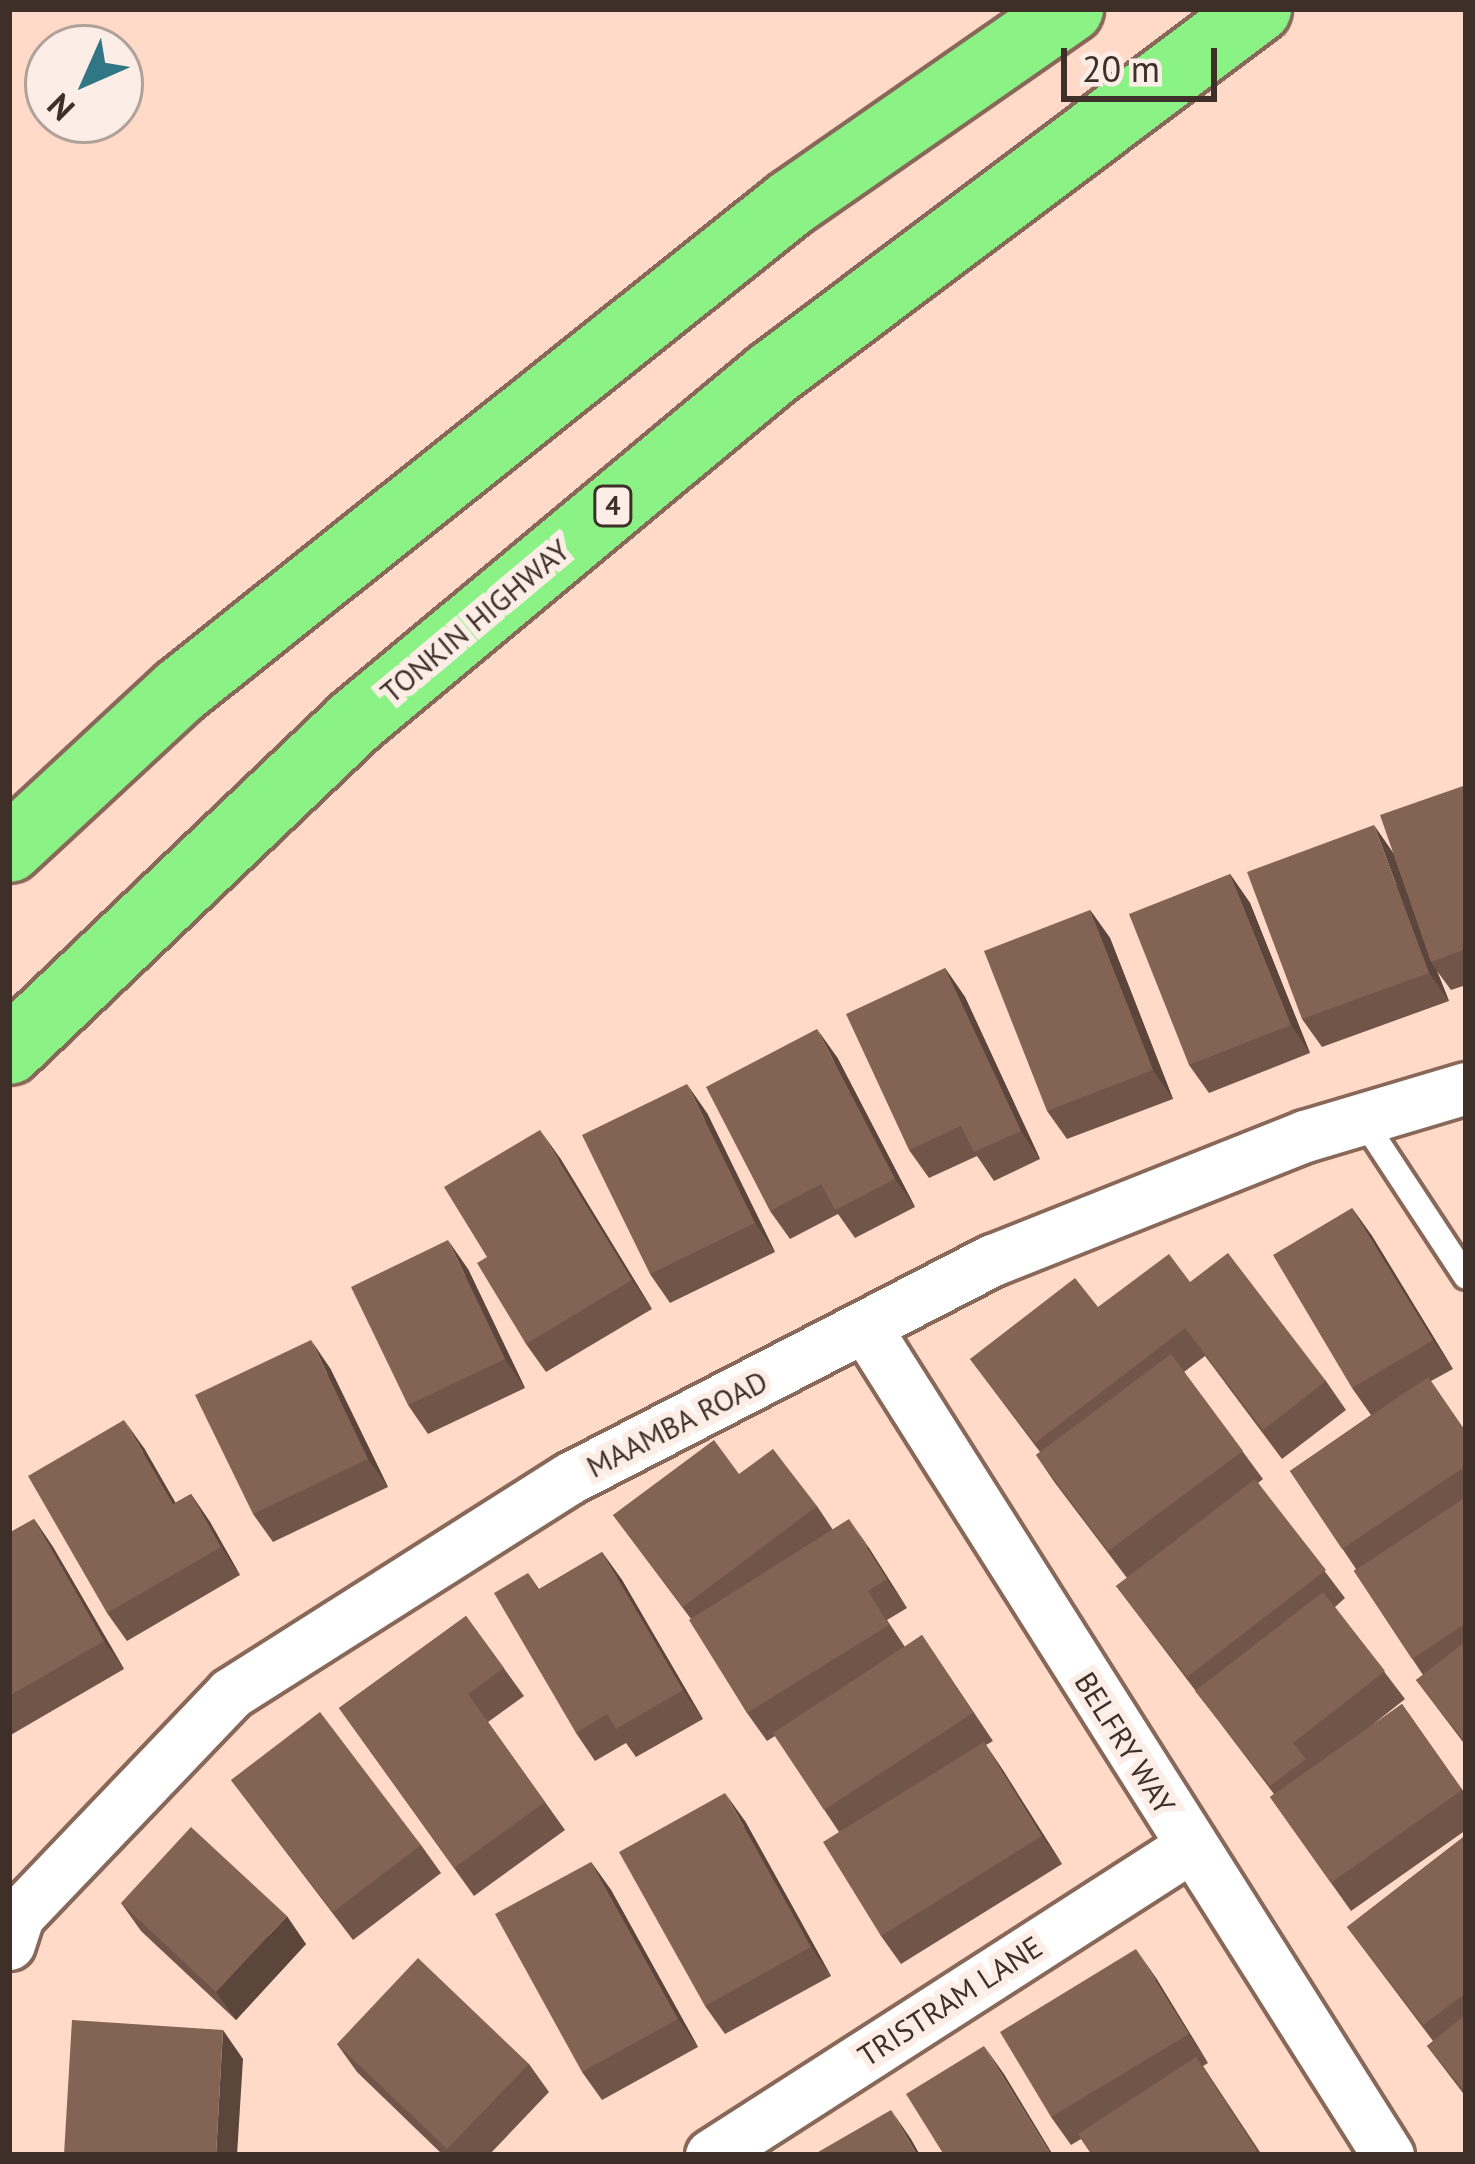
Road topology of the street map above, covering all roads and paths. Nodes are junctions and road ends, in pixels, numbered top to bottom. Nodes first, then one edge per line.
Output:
1 (1070, 9) edge
2 (1258, 9) edge
3 (9, 849) edge
4 (9, 1051) edge
5 (1466, 1088) edge
6 (1361, 1117) junction
7 (1466, 1276) edge
8 (867, 1330) junction
9 (1190, 1846) junction
10 (9, 1944) edge
11 (711, 2155) edge
12 (1388, 2155) edge

1 - 3 highway
2 - 4 highway, TONKIN HIGHWAY / 4
5 - 6 street, MAAMBA ROAD
6 - 7 lane
6 - 8 street, MAAMBA ROAD
8 - 9 street, BELFRY WAY
8 - 10 street, MAAMBA ROAD
9 - 11 street, TRISTRAM LANE
9 - 12 street, BELFRY WAY

